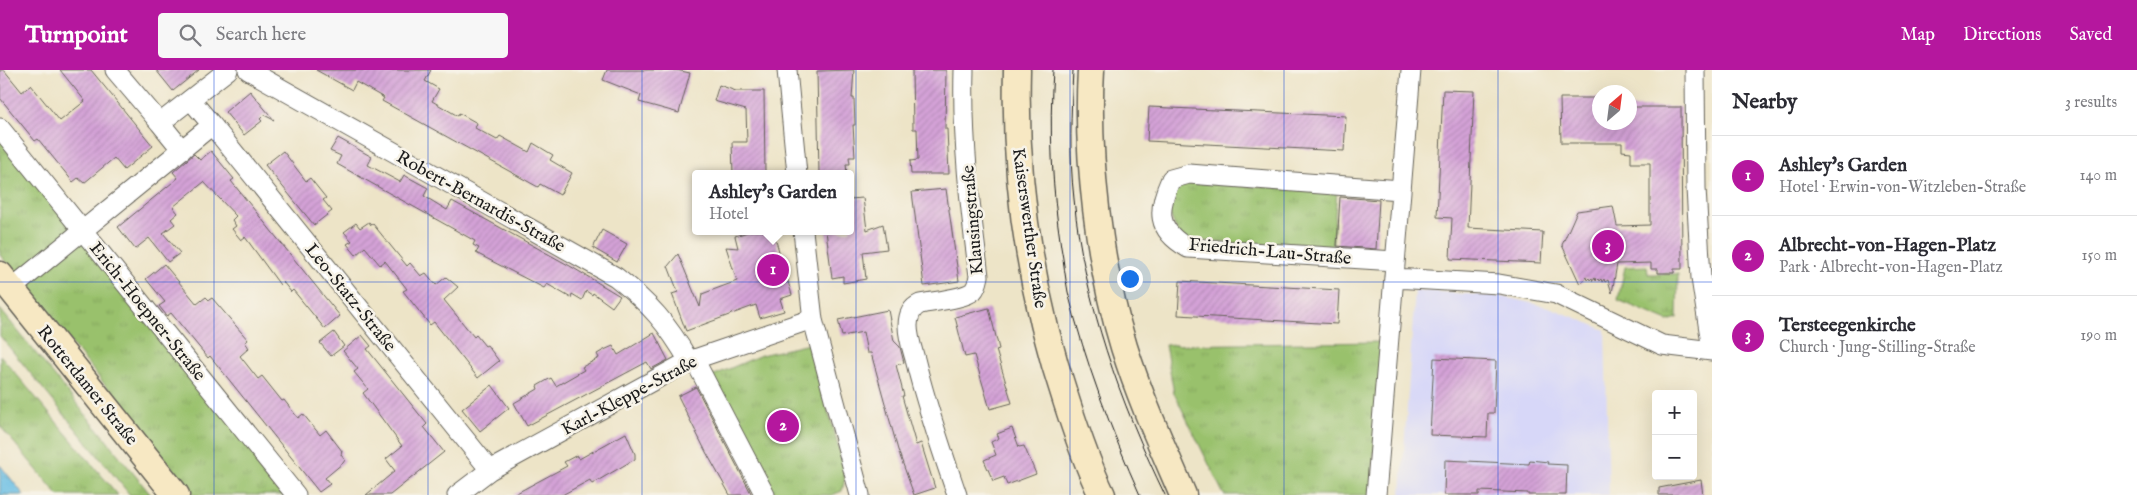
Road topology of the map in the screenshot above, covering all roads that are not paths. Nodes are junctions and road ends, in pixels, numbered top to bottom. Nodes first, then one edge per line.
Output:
1 (115, 70) edge
2 (228, 70) edge
3 (248, 70) edge
4 (787, 70) edge
5 (964, 70) edge
6 (1017, 70) edge
7 (1091, 70) edge
8 (1411, 70) edge
9 (1695, 70) edge
10 (191, 100) junction
11 (160, 124) junction
12 (212, 125) junction
13 (0, 128) edge
14 (182, 150) junction
15 (798, 170) edge
16 (1401, 190) junction
17 (84, 231) junction
18 (803, 235) edge
19 (1394, 270) junction
20 (6, 282) edge
21 (812, 319) junction
22 (1712, 350) edge
23 (691, 360) junction
24 (490, 470) junction
25 (858, 494) edge
26 (176, 495) edge
27 (296, 495) edge
28 (457, 495) edge
29 (765, 495) edge
30 (957, 495) edge
31 (1102, 495) edge
32 (1183, 495) edge
33 (1376, 495) edge

1 - 11 street
2 - 10 street
3 - 23 street, Robert-Bernardis-Straße
4 - 15 street
5 - 30 street, Klausingstraße
6 - 31 street, Kaiserswerther Straße
7 - 32 street
8 - 16 street
9 - 22 street
10 - 11 street
10 - 12 street, Leo-Statz-Straße
11 - 14 street
12 - 14 street
12 - 24 street, Leo-Statz-Straße
13 - 17 street, Erich-Hoepner-Straße
14 - 17 street
16 - 19 street
16 - 19 street, Friedrich-Lau-Straße
17 - 20 street
17 - 27 street, Erich-Hoepner-Straße
18 - 21 street
19 - 22 street
19 - 33 street
20 - 26 street, Rotterdamer Straße
21 - 23 street, Karl-Kleppe-Straße
21 - 25 street
23 - 24 street, Karl-Kleppe-Straße
23 - 29 street, Robert-Bernardis-Straße
24 - 28 street, Karl-Kleppe-Straße

